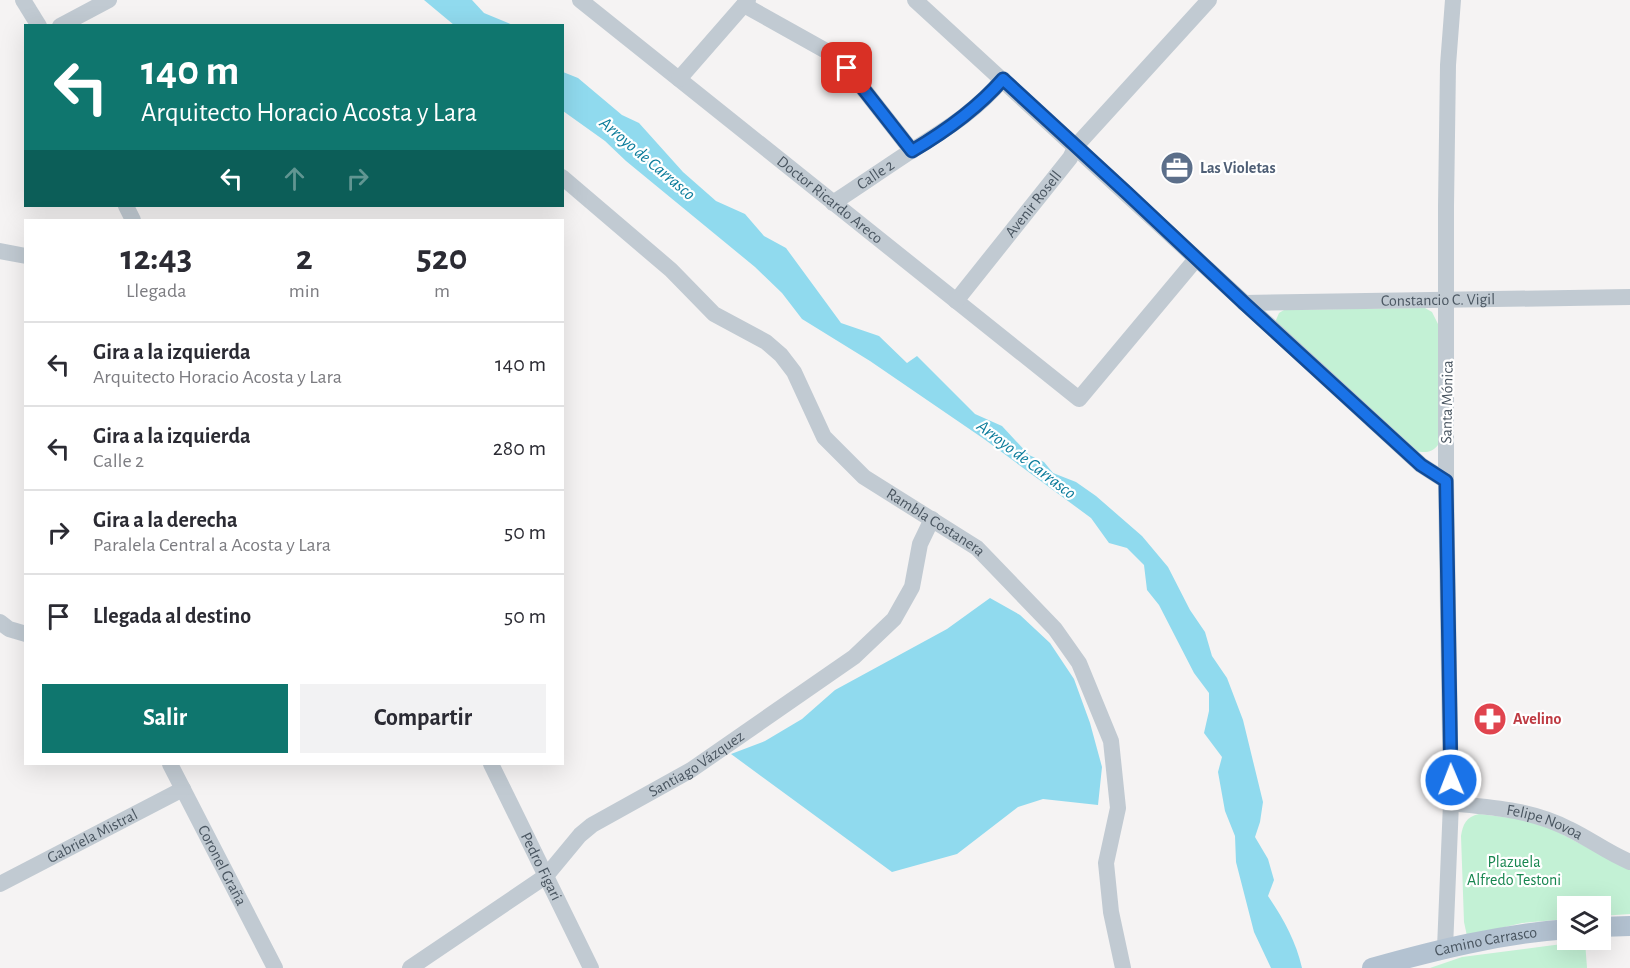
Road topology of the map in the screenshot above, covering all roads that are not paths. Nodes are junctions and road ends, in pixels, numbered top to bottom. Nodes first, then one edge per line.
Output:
1 (23, 0) edge
2 (109, 0) edge
3 (580, 0) edge
4 (915, 0) edge
5 (1209, 0) edge
6 (1453, 0) edge
7 (746, 2) edge
8 (38, 24) edge
9 (64, 24) edge
10 (679, 79) junction
11 (1003, 79) junction
12 (1076, 146) junction
13 (912, 151) junction
14 (564, 179) edge
15 (833, 203) junction
16 (0, 251) edge
17 (24, 256) edge
18 (1196, 259) junction
19 (1630, 297) edge
20 (1447, 300) junction
21 (956, 301) junction
22 (1244, 303) junction
23 (1446, 481) junction
24 (932, 519) junction
25 (0, 622) edge
26 (24, 633) edge
27 (171, 765) edge
28 (491, 765) edge
29 (183, 789) junction
30 (1451, 803) junction
31 (1630, 862) edge
32 (546, 876) junction
33 (0, 884) edge
34 (1630, 926) edge
35 (1611, 927) edge
36 (1557, 930) edge
37 (1445, 948) junction
38 (275, 968) edge
39 (410, 968) edge
40 (591, 968) edge
41 (1123, 968) edge
42 (1372, 968) edge

1 - 8 street
2 - 9 street
3 - 10 street, Doctor Ricardo Areco
4 - 11 street
5 - 12 street, Avenir Rosell
6 - 20 street, Santa Mónica
7 - 10 street
7 - 13 street
10 - 15 street, Doctor Ricardo Areco
11 - 12 street
11 - 13 street, Calle 2
12 - 18 street
12 - 21 street, Avenir Rosell
13 - 15 street, Calle 2
14 - 24 street, Rambla Costanera
15 - 21 street, Doctor Ricardo Areco
16 - 17 street
18 - 21 street, Doctor Ricardo Areco
18 - 22 street
19 - 20 street, Constancio C. Vigil
20 - 22 street, Constancio C. Vigil
20 - 23 street, Santa Mónica
22 - 23 street
23 - 30 street, Santa Mónica
24 - 32 street, Santiago Vázquez
24 - 41 street, Rambla Costanera
25 - 26 street
27 - 29 street, Coronel Graña
28 - 32 street, Pedro Figari
29 - 33 street, Gabriela Mistral
29 - 38 street, Coronel Graña
30 - 31 street, Felipe Novoa
30 - 37 street, Santa Mónica
32 - 39 street, Santiago Vázquez
32 - 40 street, Pedro Figari
34 - 35 main road
36 - 37 main road, Camino Carrasco
37 - 42 main road, Camino Carrasco

